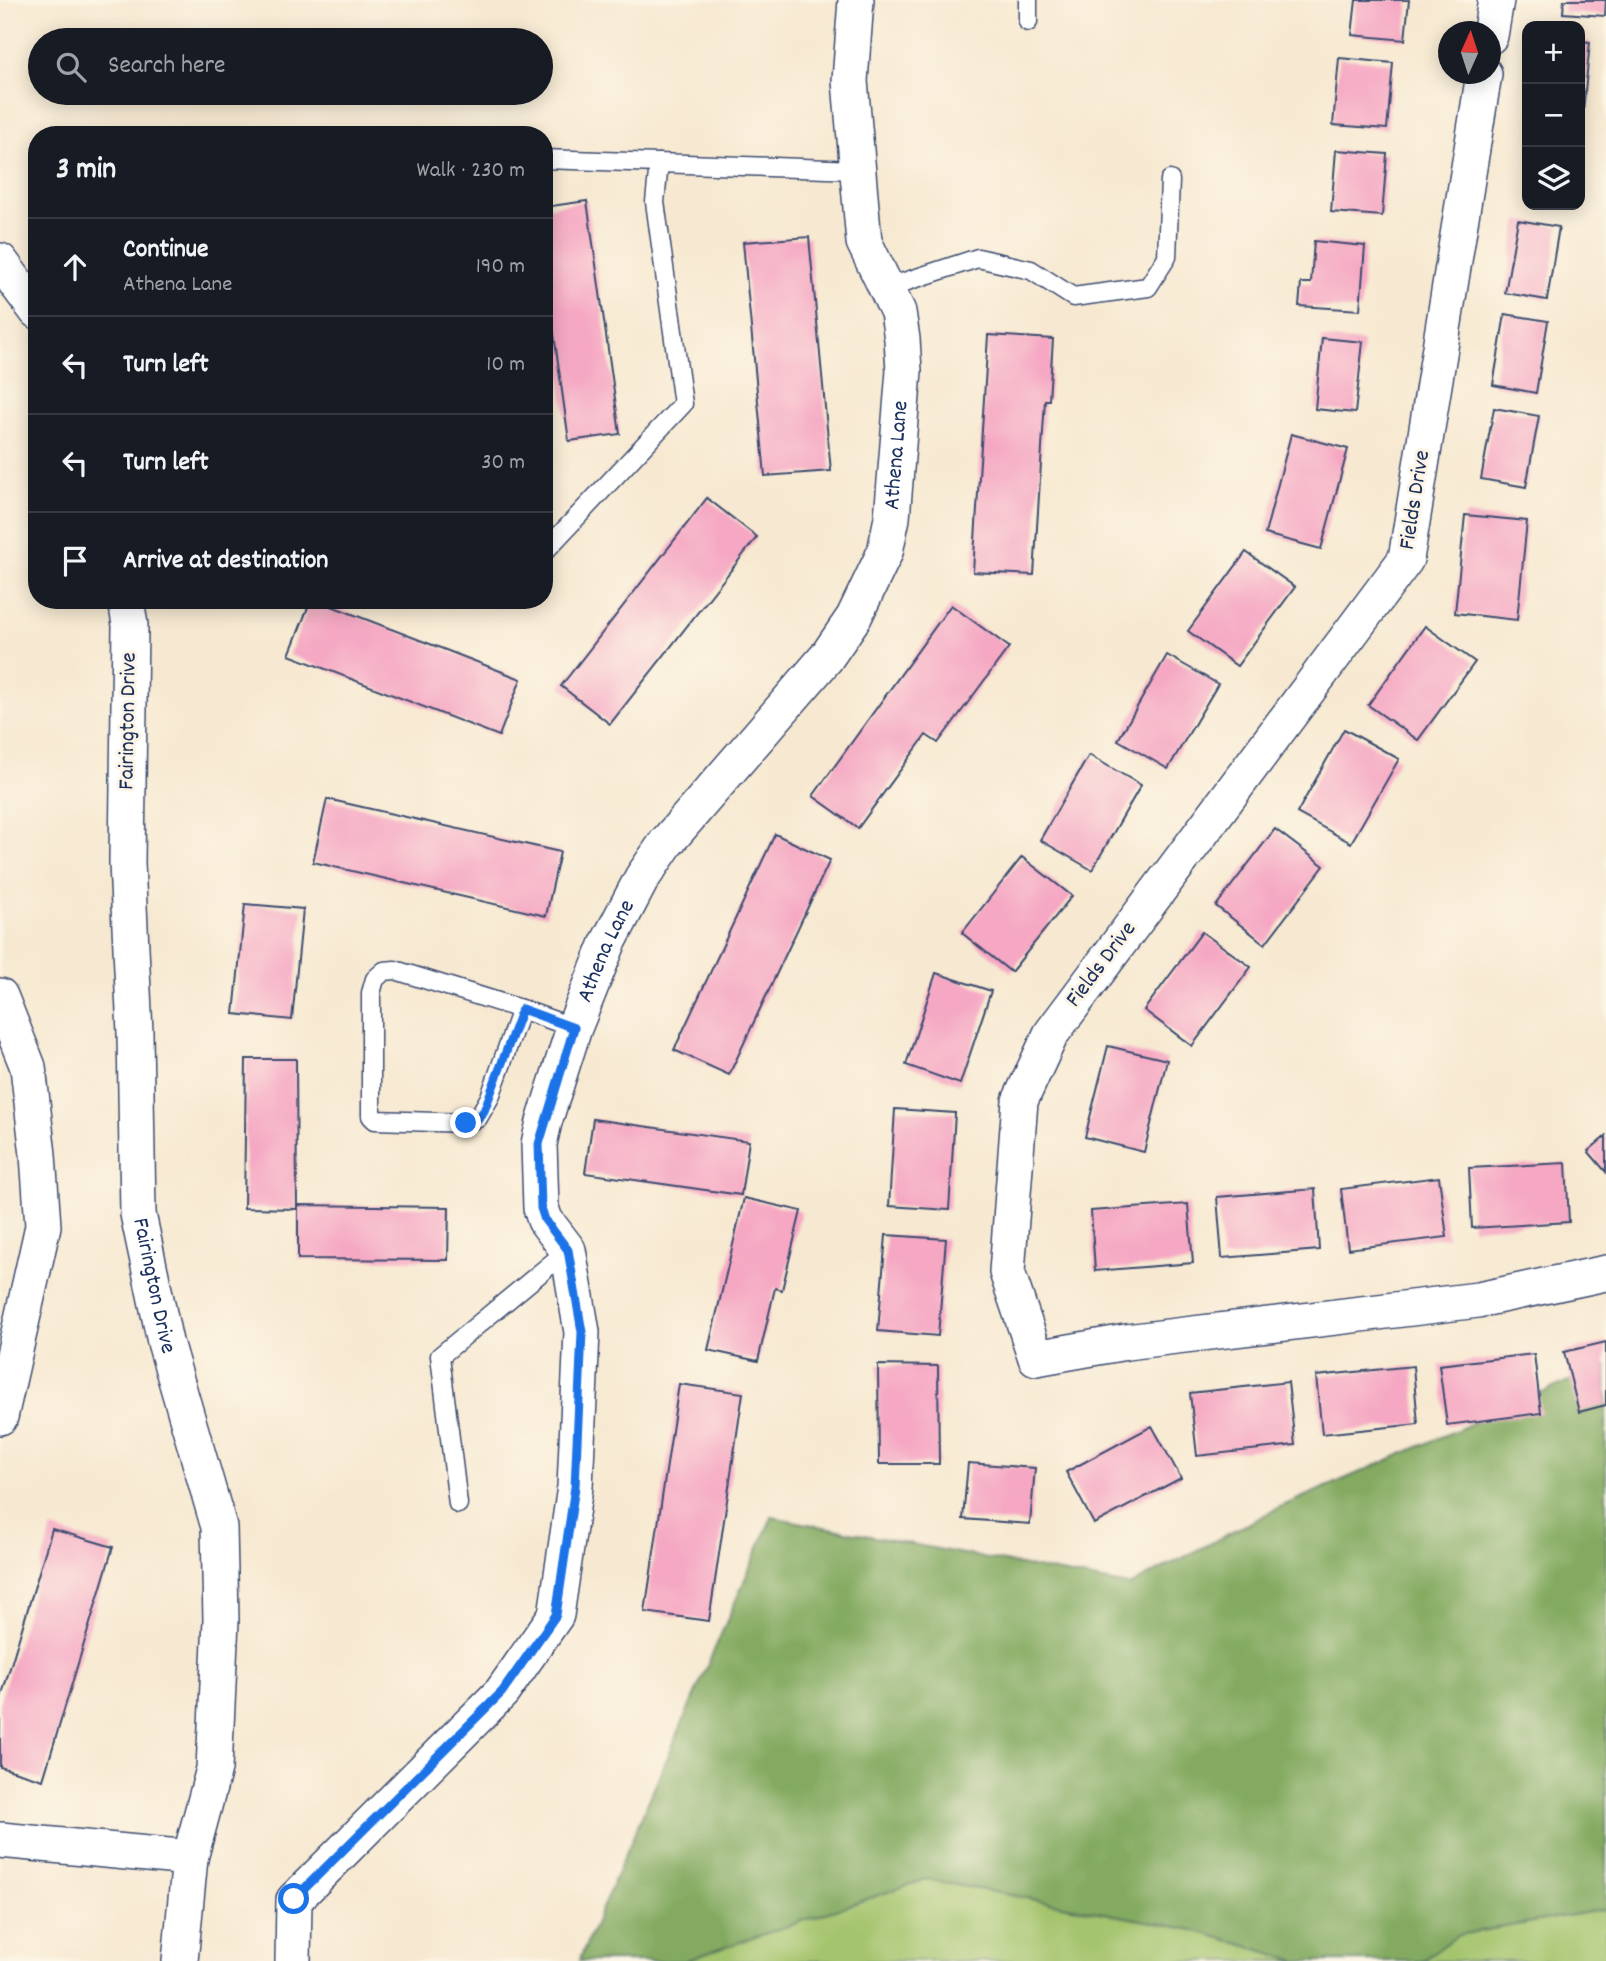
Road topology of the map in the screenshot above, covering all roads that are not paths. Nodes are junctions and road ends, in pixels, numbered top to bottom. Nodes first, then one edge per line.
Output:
1 (856, 0) edge
2 (1028, 0) edge
3 (1496, 0) edge
4 (1492, 21) edge
5 (1028, 22) dead end
6 (1482, 84) edge
7 (553, 159) edge
8 (659, 163) junction
9 (858, 170) junction
10 (1170, 180) dead end
11 (0, 261) edge
12 (886, 288) junction
13 (28, 299) edge
14 (553, 542) edge
15 (127, 609) edge
16 (0, 996) edge
17 (522, 1009) junction
18 (574, 1028) junction
19 (568, 1250) junction
20 (1606, 1273) edge
21 (12, 1315) edge
22 (0, 1417) edge
23 (458, 1504) dead end
24 (0, 1840) edge
25 (190, 1858) junction
26 (180, 1961) edge
27 (293, 1961) edge

1 - 9 street, Athena Lane
2 - 5 lane
3 - 4 street
6 - 20 street, Fields Drive
7 - 8 lane
8 - 9 lane
8 - 14 lane
9 - 12 street, Athena Lane
10 - 12 lane
11 - 13 street
12 - 18 street, Athena Lane
15 - 25 street, Fairington Drive
16 - 21 street
17 - 17 lane
17 - 18 lane
18 - 19 street, Athena Lane
19 - 23 lane
19 - 27 street, Athena Lane
21 - 22 street
24 - 25 street
25 - 26 street, Fairington Drive

